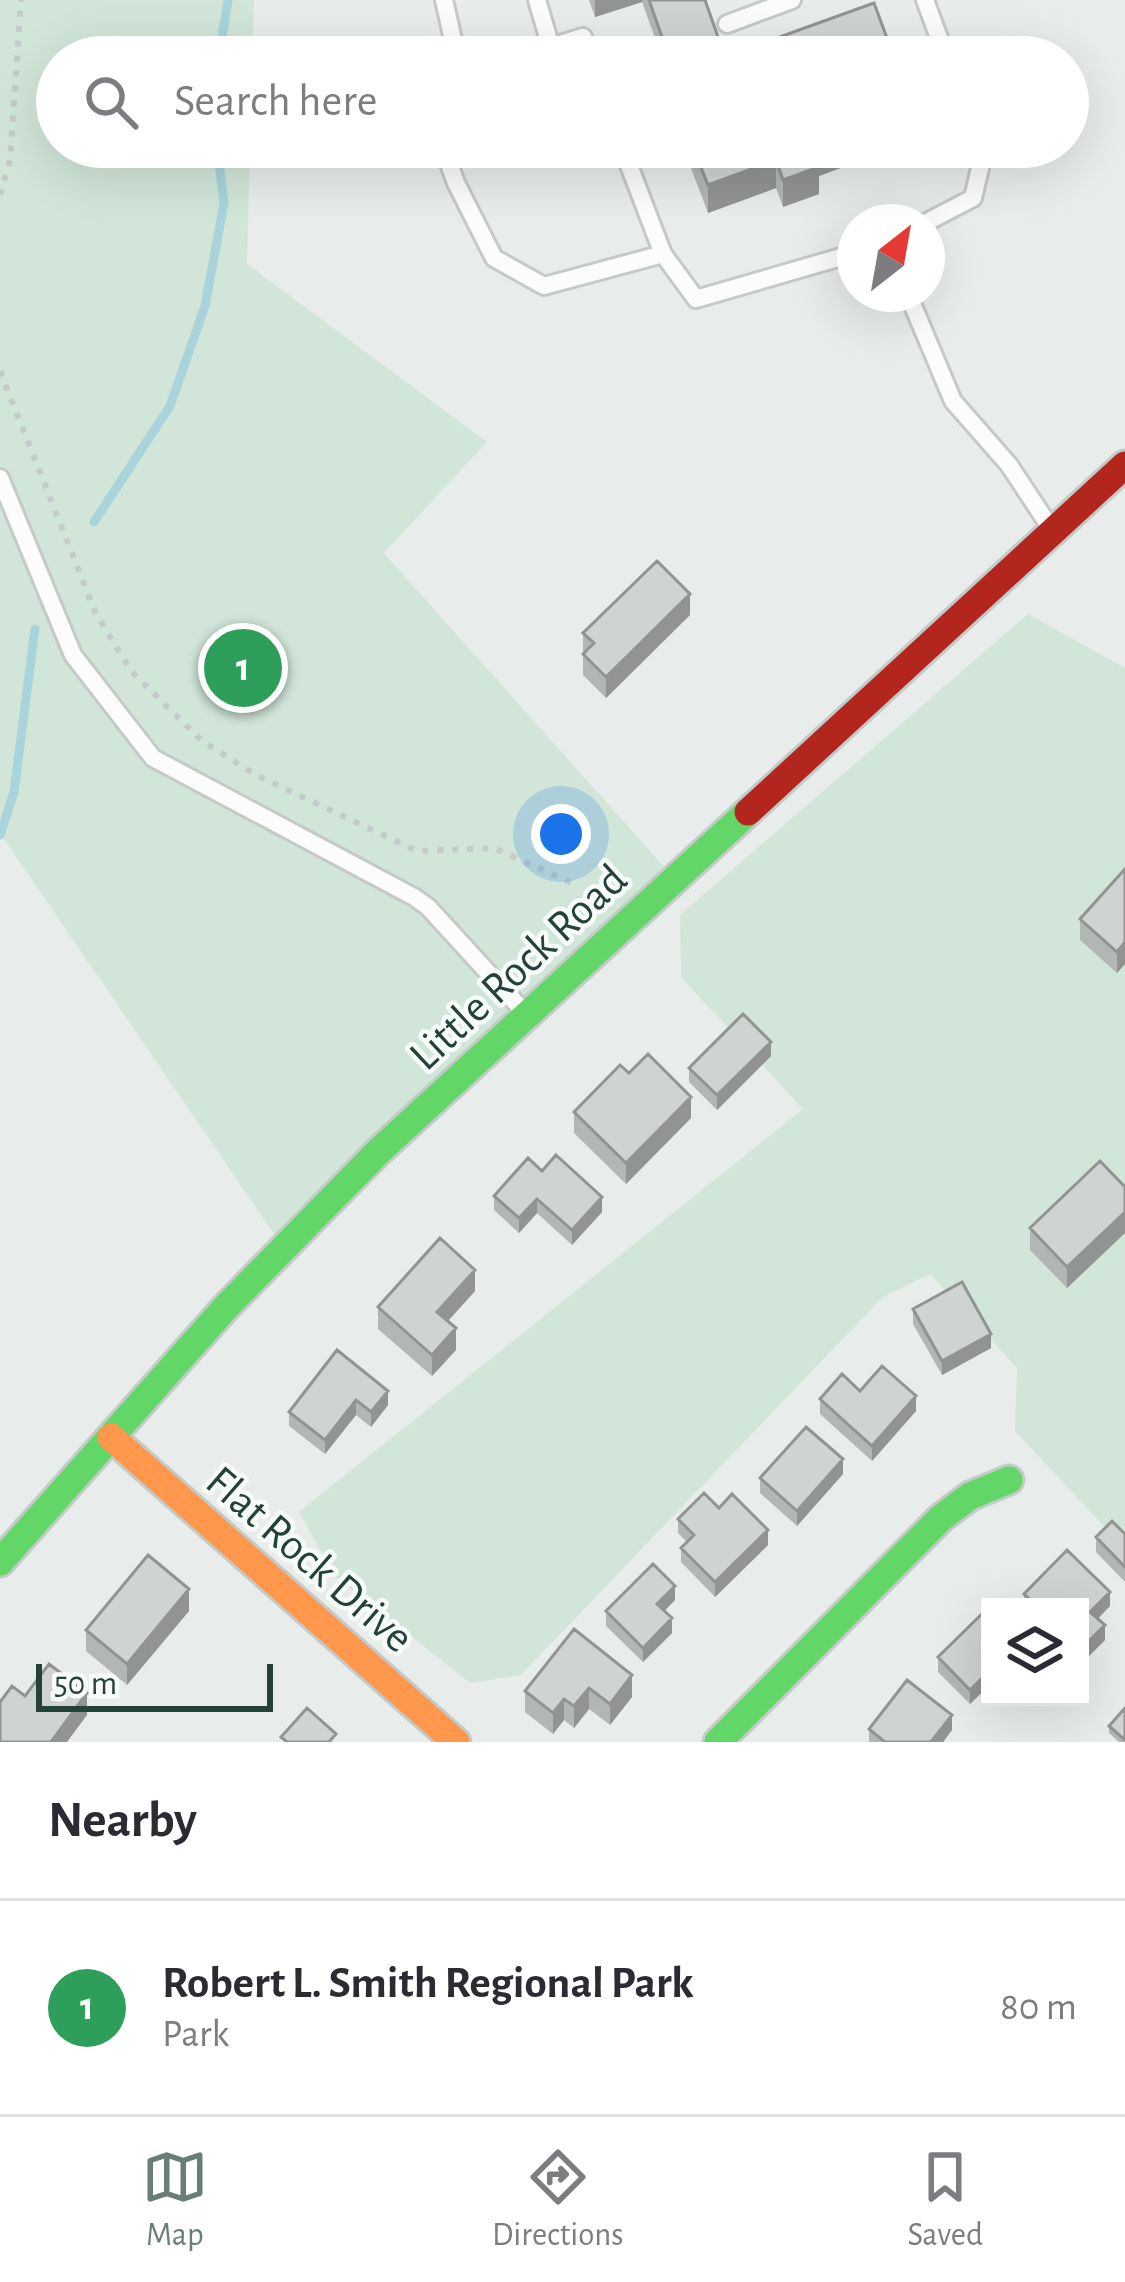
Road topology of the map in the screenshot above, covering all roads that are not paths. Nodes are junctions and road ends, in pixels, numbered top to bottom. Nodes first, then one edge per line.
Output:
1 (443, 0) edge
2 (537, 0) edge
3 (791, 0) edge
4 (925, 0) edge
5 (727, 24) dead end
6 (452, 36) edge
7 (548, 36) edge
8 (938, 36) edge
9 (451, 168) edge
10 (630, 168) edge
11 (980, 168) edge
12 (945, 213) edge
13 (663, 254) junction
14 (837, 258) edge
15 (916, 312) edge
16 (1125, 465) edge
17 (0, 478) edge
18 (1053, 530) junction
19 (526, 1015) junction
20 (111, 1437) junction
21 (1009, 1480) dead end
22 (0, 1562) edge
23 (456, 1742) edge
24 (718, 1742) edge

1 - 6 lane
2 - 7 lane
3 - 5 lane
4 - 8 lane
9 - 13 lane
10 - 13 lane
11 - 12 lane
13 - 14 lane
15 - 18 lane
16 - 18 main road, Little Rock Road
17 - 19 lane
18 - 19 main road, Little Rock Road
19 - 20 main road, Little Rock Road
20 - 22 main road, Little Rock Road
20 - 23 main road, Flat Rock Drive
21 - 24 main road

